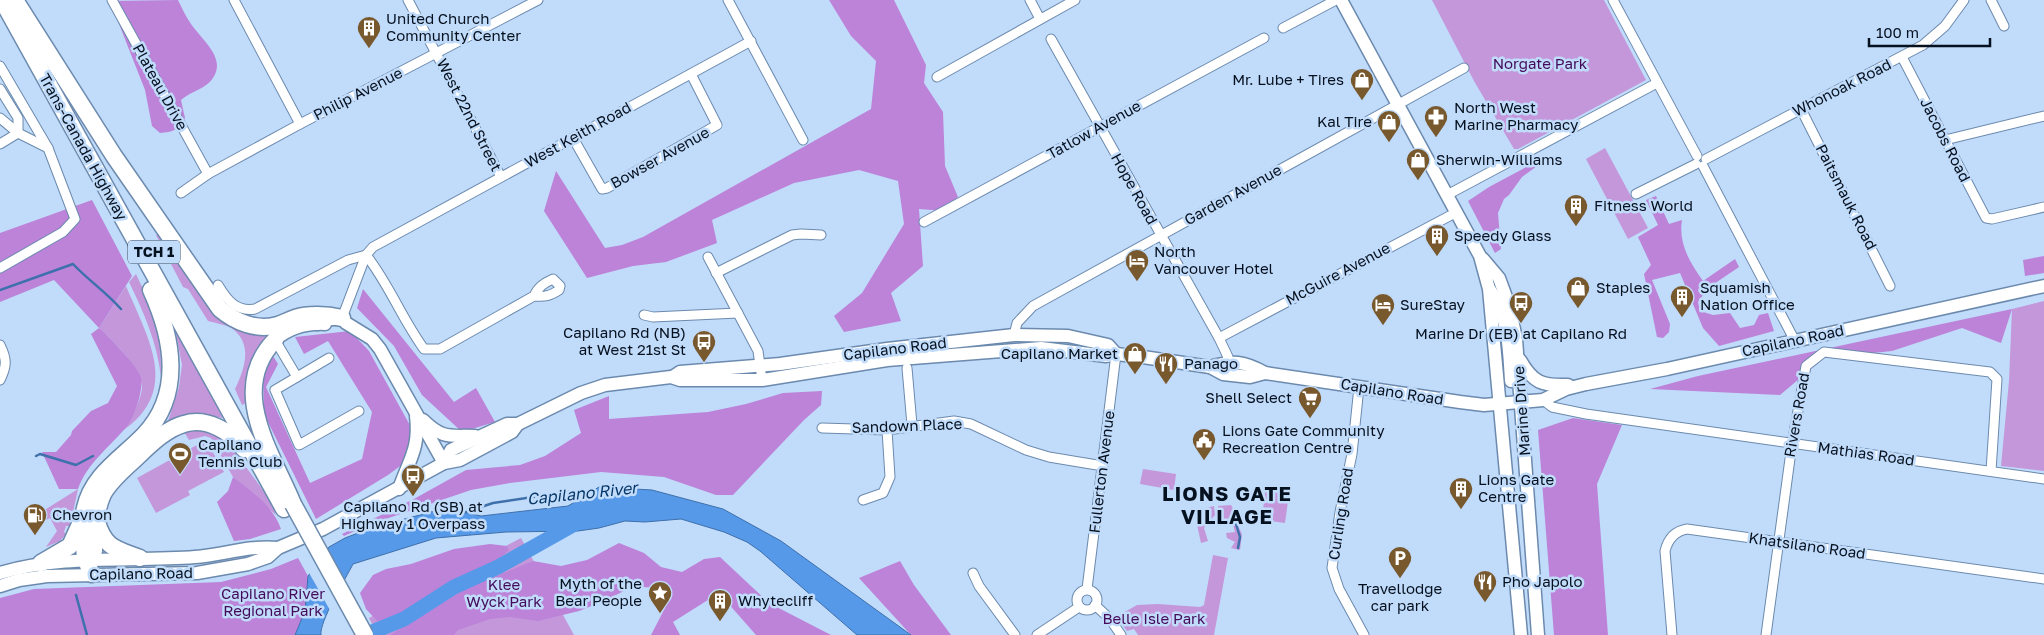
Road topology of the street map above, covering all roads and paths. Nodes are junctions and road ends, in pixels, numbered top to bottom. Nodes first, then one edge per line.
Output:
1 (2, 0) edge
2 (15, 0) edge
3 (112, 0) edge
4 (234, 0) edge
5 (408, 0) edge
6 (538, 0) edge
7 (728, 0) edge
8 (1030, 0) edge
9 (1075, 0) edge
10 (1336, 0) edge
11 (1341, 0) edge
12 (1614, 0) edge
13 (1964, 0) edge
14 (1991, 0) edge
15 (1040, 19) junction
16 (2004, 26) dead end
17 (1283, 28) dead end
18 (1264, 38) dead end
19 (1051, 39) dead end
20 (751, 42) junction
21 (437, 54) junction
22 (1902, 57) junction
23 (0, 67) edge
24 (1464, 68) dead end
25 (690, 74) junction
26 (937, 78) dead end
27 (1657, 83) junction
28 (0, 89) edge
29 (1397, 105) junction
30 (1801, 109) junction
31 (2044, 116) edge
32 (0, 118) edge
33 (300, 124) junction
34 (1100, 127) junction
35 (18, 133) junction
36 (573, 138) junction
37 (804, 140) dead end
38 (1945, 140) junction
39 (0, 144) edge
40 (48, 148) junction
41 (1701, 161) junction
42 (208, 174) junction
43 (99, 177) junction
44 (501, 177) junction
45 (181, 194) dead end
46 (1636, 194) dead end
47 (1448, 195) junction
48 (2044, 207) edge
49 (1457, 212) junction
50 (924, 222) dead end
51 (821, 235) dead end
52 (1160, 236) junction
53 (366, 255) junction
54 (1480, 256) junction
55 (708, 257) dead end
56 (0, 268) edge
57 (716, 273) junction
58 (218, 285) dead end
59 (1890, 286) dead end
60 (2044, 286) edge
61 (1489, 289) junction
62 (534, 296) dead end
63 (738, 313) junction
64 (644, 315) dead end
65 (342, 318) junction
66 (317, 324) junction
67 (359, 332) junction
68 (1014, 335) junction
69 (1219, 338) junction
70 (275, 340) junction
71 (1795, 341) junction
72 (0, 345) edge
73 (1116, 354) junction
74 (942, 355) junction
75 (329, 358) dead end
76 (1518, 358) junction
77 (1226, 362) junction
78 (759, 366) junction
79 (907, 368) dead end
80 (1210, 368) junction
81 (1264, 373) junction
82 (297, 377) junction
83 (672, 377) junction
84 (0, 380) edge
85 (762, 380) junction
86 (1586, 384) junction
87 (1359, 387) junction
88 (1543, 400) junction
89 (1520, 403) junction
90 (1499, 404) junction
91 (360, 411) dead end
92 (415, 411) junction
93 (518, 424) junction
94 (912, 425) junction
95 (822, 428) dead end
96 (887, 430) junction
97 (481, 436) junction
98 (1792, 444) junction
99 (444, 463) junction
100 (1104, 466) junction
101 (1991, 471) junction
102 (2044, 479) edge
103 (398, 489) junction
104 (862, 500) dead end
105 (288, 507) junction
106 (90, 517) junction
107 (1778, 542) junction
108 (278, 548) junction
109 (140, 558) junction
110 (41, 563) junction
111 (91, 565) junction
112 (972, 573) dead end
113 (2044, 579) edge
114 (1, 580) edge
115 (1087, 590) junction
116 (1096, 606) junction
117 (1079, 607) junction
118 (353, 635) edge
119 (365, 635) edge
120 (1015, 635) edge
121 (1037, 635) edge
122 (1121, 635) edge
123 (1364, 635) edge
124 (1521, 635) edge
125 (1538, 635) edge
126 (1672, 635) edge
127 (1766, 635) edge

1 - 43 highway, Trans-Canada Highway / TCH 1
2 - 65 highway
2 - 105 highway, Trans-Canada Highway / TCH 1
3 - 42 street, Plateau Drive
4 - 33 street
5 - 21 street, West 22nd Street
6 - 21 street, Philip Avenue
7 - 20 street
8 - 15 street
9 - 15 street
10 - 17 street
11 - 29 main road, Marine Drive
12 - 27 street
13 - 22 street, Whonoak Road
14 - 16 street
15 - 26 street
18 - 34 street, Tatlow Avenue
19 - 34 street, Hope Road
20 - 25 street, West Keith Road
20 - 37 street
21 - 33 street, Philip Avenue
21 - 44 street, West 22nd Street
22 - 30 street, Whonoak Road
22 - 38 street, Jacobs Road
23 - 40 street
24 - 29 street, Garden Avenue
25 - 36 street, West Keith Road
25 - 36 street, Bowser Avenue
27 - 41 street
27 - 47 street
28 - 35 street
29 - 47 main road, Marine Drive
29 - 52 street, Garden Avenue
30 - 41 street, Whonoak Road
30 - 59 street, Paitsmauk Road
31 - 38 street
32 - 35 street
33 - 42 street, Philip Avenue
34 - 50 street, Tatlow Avenue
34 - 52 street, Hope Road
35 - 39 street
35 - 40 street
36 - 44 street, West Keith Road
38 - 48 street, Jacobs Road
40 - 56 street
41 - 46 street, Whonoak Road
41 - 71 street
42 - 45 street, Philip Avenue
43 - 105 highway, Trans-Canada Highway / TCH 1
43 - 106 highway
44 - 53 street, West Keith Road
47 - 49 main road, Marine Drive
49 - 54 main road, Marine Drive
49 - 69 street, McGuire Avenue
51 - 57 street
52 - 68 street, Garden Avenue
52 - 69 street, Hope Road
53 - 58 street, West Keith Road
53 - 62 street
53 - 65 street
54 - 61 main road, Marine Drive
54 - 76 main road, Marine Drive
55 - 57 street
57 - 63 street
60 - 71 main road, Capilano Road
61 - 89 main road
61 - 90 main road, Marine Drive
63 - 64 street
63 - 78 street
65 - 66 main road
65 - 67 main road
66 - 67 main road
66 - 70 main road
67 - 92 main road
68 - 73 main road, Capilano Road
68 - 74 main road
68 - 78 main road, Capilano Road
69 - 77 street, Hope Road
70 - 82 street
70 - 105 highway
71 - 86 main road, Capilano Road
72 - 84 street
73 - 74 main road, Capilano Road
73 - 80 main road, Capilano Road
73 - 100 street, Fullerton Avenue
74 - 85 main road, Capilano Road
75 - 82 street
76 - 86 main road
76 - 89 main road, Marine Drive
77 - 80 main road
77 - 81 main road, Capilano Road
78 - 83 main road, Capilano Road
78 - 85 street
79 - 94 street
80 - 81 main road, Capilano Road
81 - 87 main road, Capilano Road
82 - 91 street
83 - 85 main road, Capilano Road
83 - 93 main road, Capilano Road
86 - 88 main road, Capilano Road
87 - 90 main road, Capilano Road
87 - 123 street, Curling Road
88 - 89 main road, Capilano Road
88 - 98 street, Mathias Road
89 - 90 main road, Capilano Road
89 - 125 main road, Marine Drive
90 - 124 main road, Marine Drive
92 - 97 main road
92 - 99 main road
92 - 103 main road
93 - 97 main road, Capilano Road
93 - 99 main road, Capilano Road
94 - 96 street, Sandown Place
94 - 100 street, Sandown Place
95 - 96 street, Sandown Place
96 - 104 street
97 - 99 main road, Capilano Road
98 - 101 street, Mathias Road
98 - 101 street, Rivers Road
98 - 107 street, Rivers Road
99 - 103 main road, Capilano Road
100 - 115 street, Fullerton Avenue
101 - 102 street, Mathias Road
103 - 108 main road, Capilano Road
105 - 106 highway
105 - 118 highway, Trans-Canada Highway / TCH 1
105 - 119 highway, Trans-Canada Highway / TCH 1, bridge
106 - 109 highway
106 - 110 highway
106 - 111 highway
107 - 113 street, Khatsilano Road
107 - 126 street, Khatsilano Road
107 - 127 street, Rivers Road
108 - 109 main road, Capilano Road
108 - 111 main road, Capilano Road
109 - 111 main road, Capilano Road
110 - 111 main road, Capilano Road
110 - 114 main road, Capilano Road
111 - 114 main road, Capilano Road
112 - 120 street
115 - 116 street
115 - 117 street
116 - 117 street
116 - 122 street
117 - 121 street

